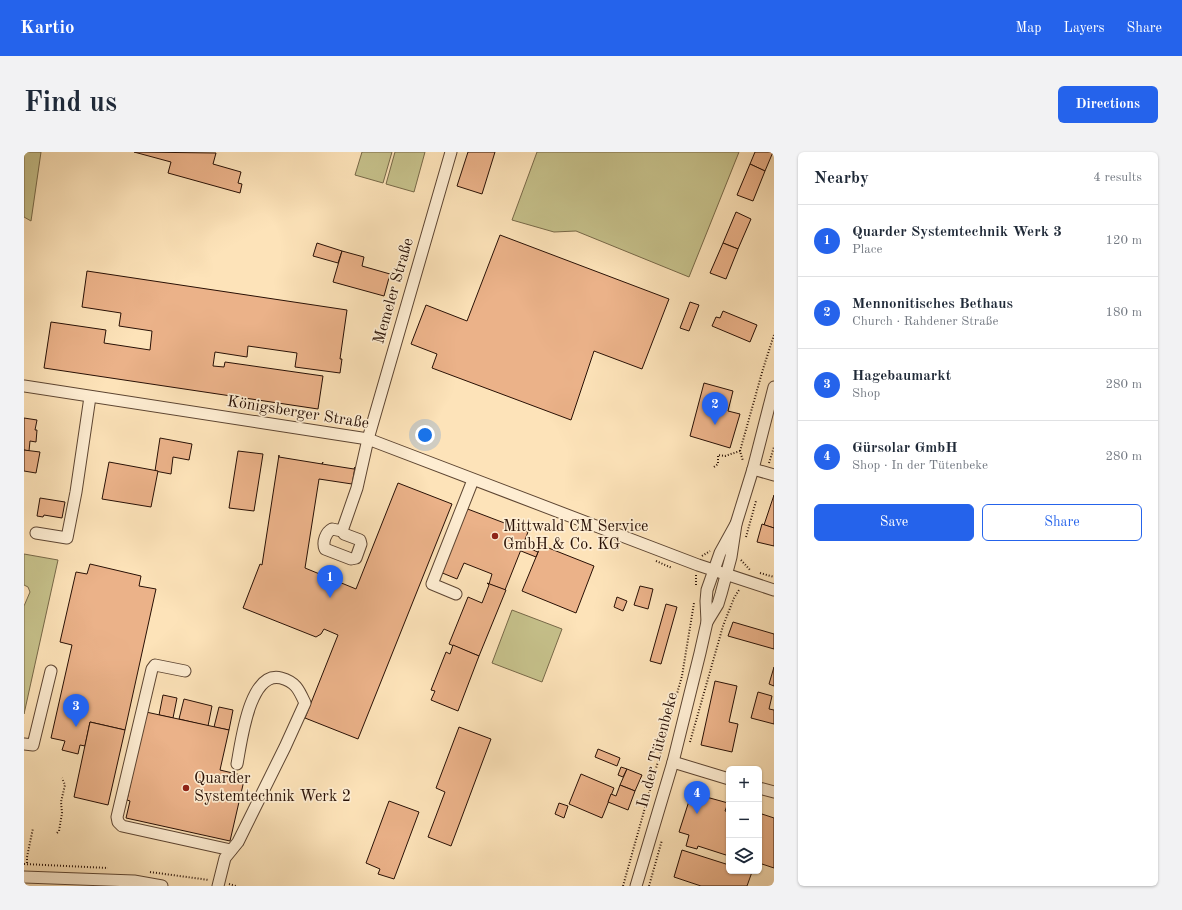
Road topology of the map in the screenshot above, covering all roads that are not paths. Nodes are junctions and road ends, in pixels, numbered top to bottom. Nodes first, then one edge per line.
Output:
1 (451, 152) edge
2 (24, 386) edge
3 (774, 387) edge
4 (90, 397) junction
5 (368, 439) junction
6 (764, 472) edge
7 (473, 480) junction
8 (736, 524) junction
9 (342, 531) dead end
10 (36, 533) dead end
11 (714, 570) junction
12 (726, 575) junction
13 (774, 590) edge
14 (456, 594) dead end
15 (707, 622) junction
16 (51, 671) dead end
17 (185, 671) dead end
18 (24, 744) edge
19 (673, 762) junction
20 (237, 764) dead end
21 (726, 778) edge
22 (762, 789) edge
23 (774, 792) edge
24 (231, 850) junction
25 (24, 877) edge
26 (162, 886) edge
27 (218, 886) edge
28 (636, 886) edge

1 - 5 street, Memeler Straße
2 - 4 street, Königsberger Straße
3 - 6 street
4 - 5 street, Königsberger Straße
4 - 10 street
5 - 7 street, Königsberger Straße
5 - 9 street, Memeler Straße
6 - 8 street
7 - 11 street, Königsberger Straße
7 - 14 street
8 - 11 street, In der Tütenbeke
8 - 12 street, In der Tütenbeke
11 - 12 street, Königsberger Straße
11 - 15 street, In der Tütenbeke
12 - 13 street, Königsberger Straße
12 - 15 street, In der Tütenbeke
15 - 19 street, In der Tütenbeke
16 - 18 street
17 - 24 street
19 - 21 street
19 - 28 street, In der Tütenbeke
20 - 24 street
22 - 23 street
24 - 27 street
25 - 26 street

